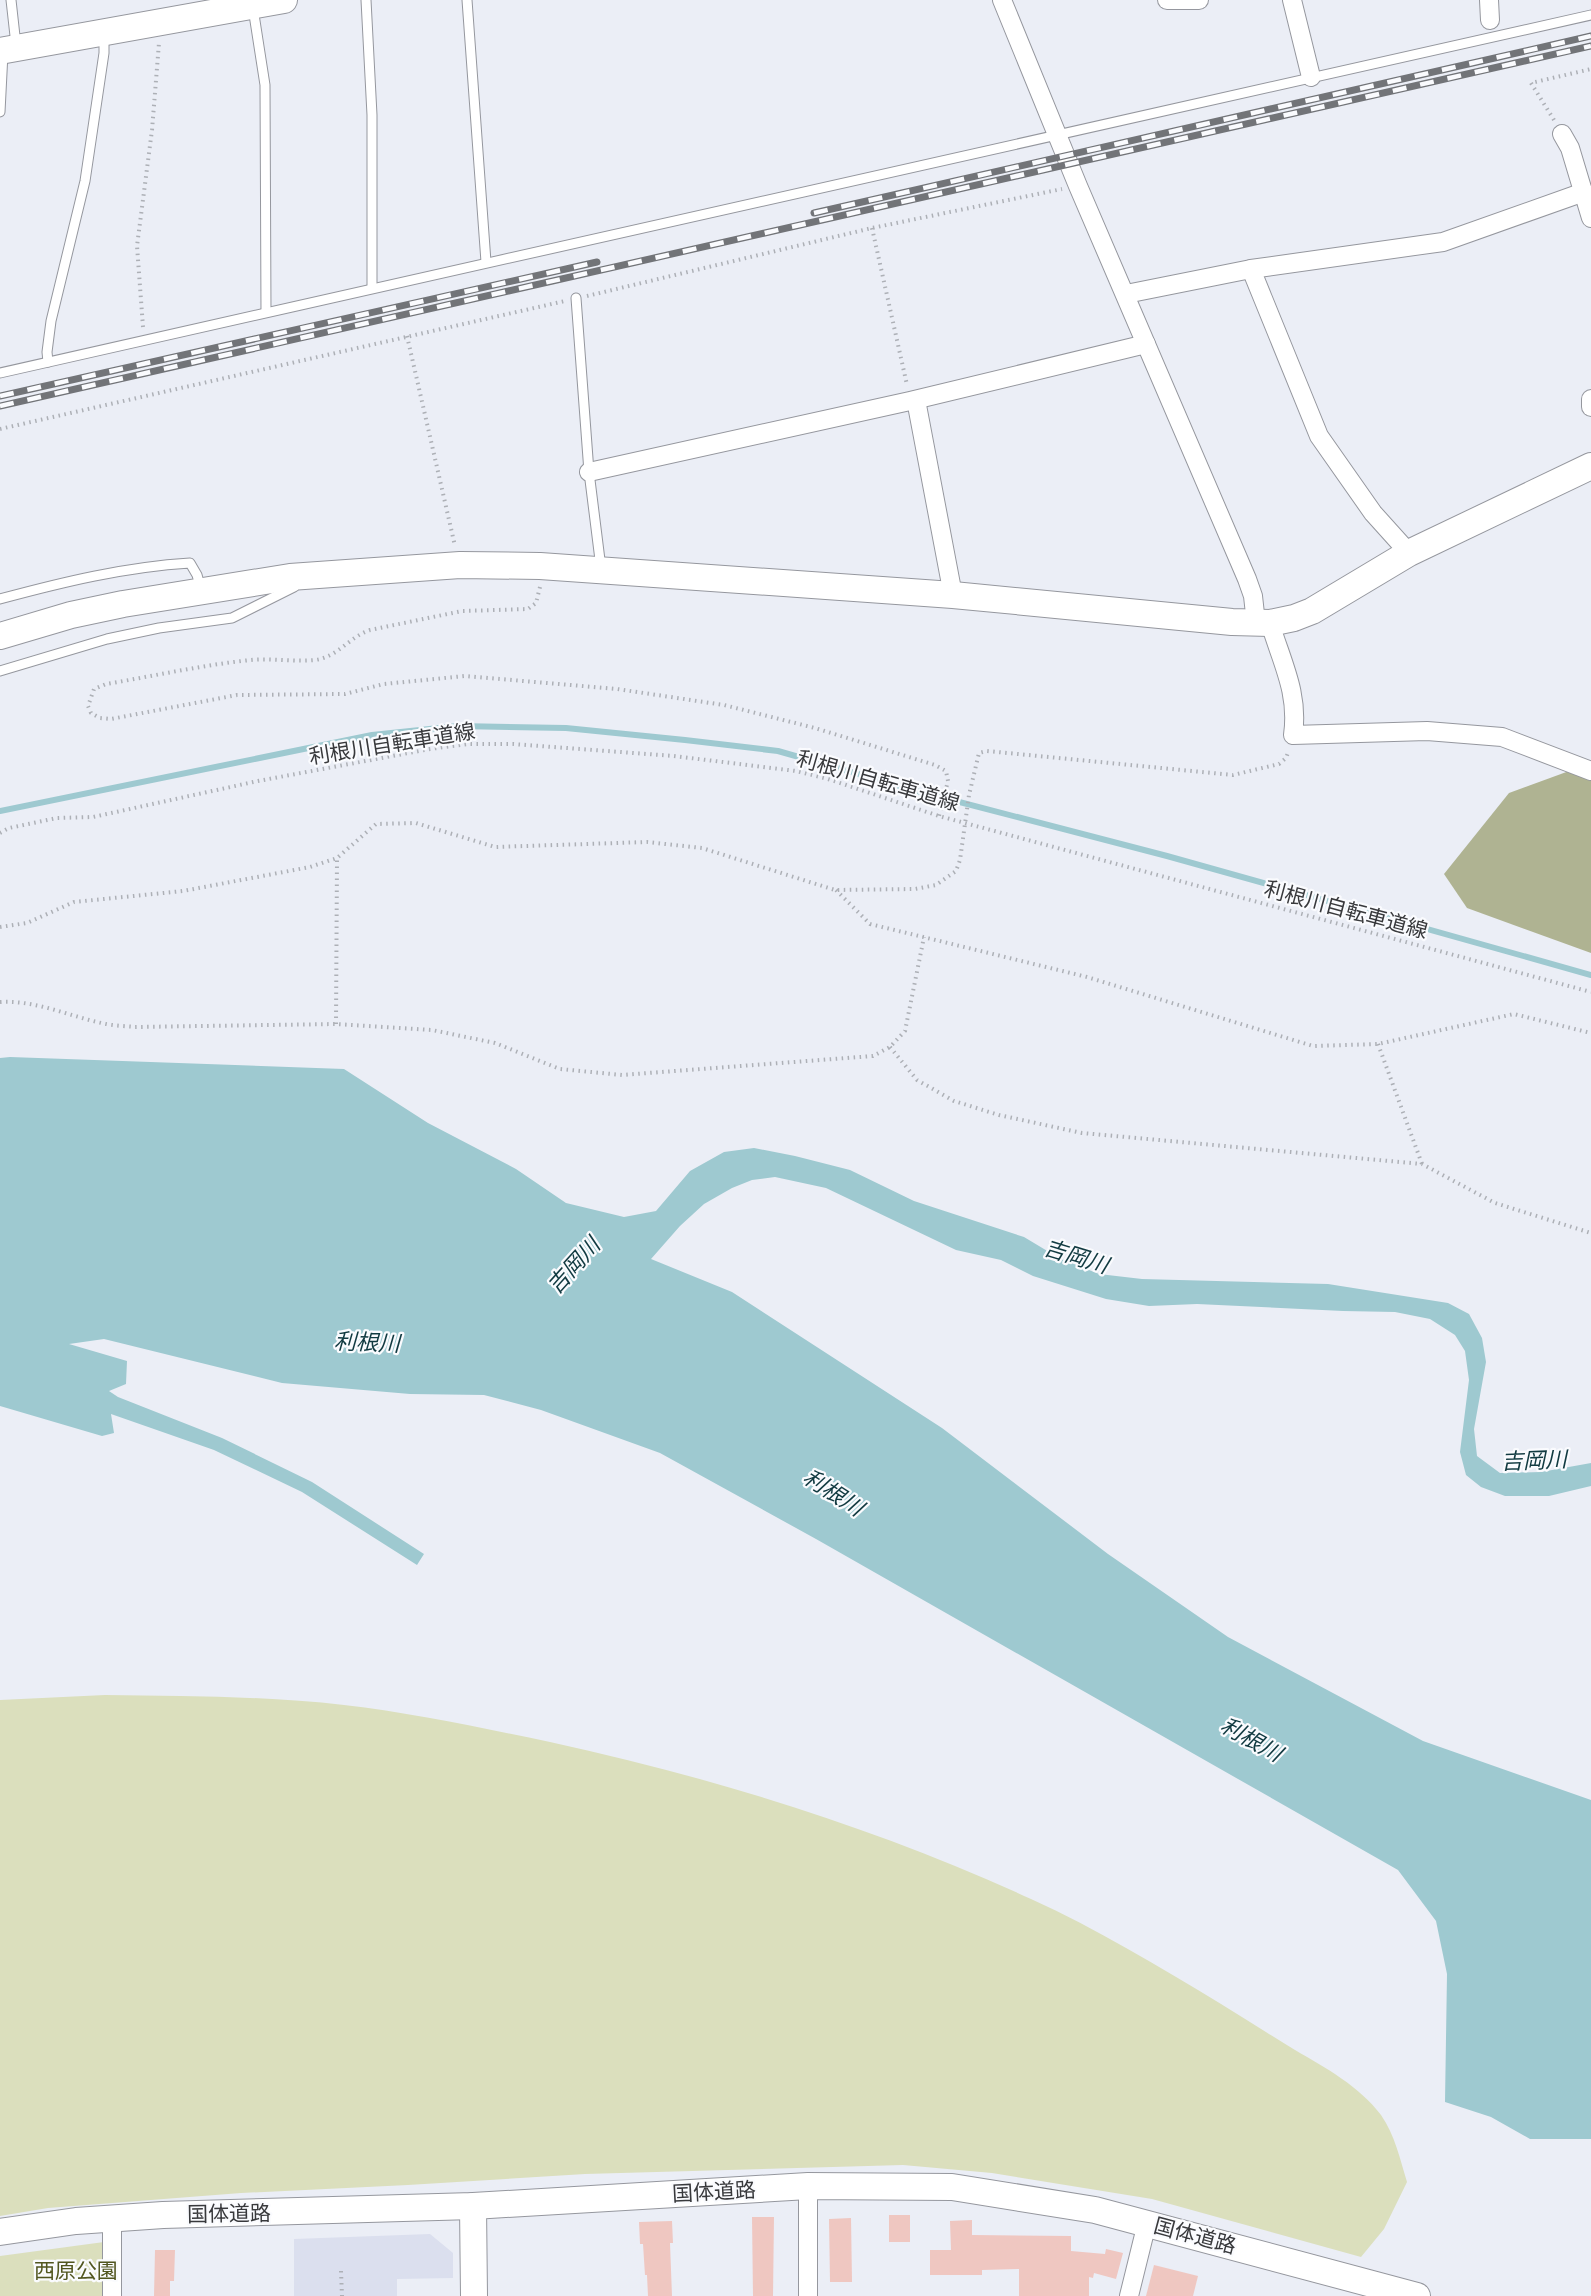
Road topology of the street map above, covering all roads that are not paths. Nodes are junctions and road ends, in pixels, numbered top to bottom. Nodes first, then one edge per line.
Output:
1 (11, 0) edge
2 (280, 0) edge
3 (366, 0) edge
4 (467, 0) edge
5 (1002, 0) edge
6 (1167, 0) edge
7 (1199, 0) edge
8 (1292, 0) edge
9 (1489, 0) edge
10 (252, 6) junction
11 (1591, 15) edge
12 (1490, 20) dead end
13 (104, 32) junction
14 (6, 50) edge
15 (1311, 77) junction
16 (0, 112) edge
17 (1563, 134) road end
18 (1058, 136) junction
19 (1584, 192) junction
20 (1591, 217) edge
21 (486, 262) junction
22 (1251, 269) junction
23 (372, 288) junction
24 (1126, 294) junction
25 (576, 298) road end
26 (266, 312) junction
27 (1146, 344) junction
28 (48, 362) junction
29 (0, 373) edge
30 (1591, 399) edge
31 (913, 401) junction
32 (1591, 407) edge
33 (1591, 466) edge
34 (590, 472) junction
35 (1409, 553) junction
36 (601, 572) junction
37 (290, 576) junction
38 (202, 591) junction
39 (953, 594) junction
40 (0, 599) edge
41 (1263, 623) junction
42 (0, 636) edge
43 (0, 670) edge
44 (1591, 771) edge
45 (808, 2186) junction
46 (473, 2206) junction
47 (112, 2218) junction
48 (1148, 2223) junction
49 (0, 2232) edge
50 (112, 2296) edge
51 (474, 2296) edge
52 (807, 2296) edge
53 (1129, 2296) edge
54 (1417, 2296) edge

1 - 14 lane
2 - 10 street
3 - 23 lane
4 - 21 lane
5 - 18 street
6 - 7 street
8 - 15 street
9 - 12 street
10 - 13 street
10 - 26 lane
11 - 15 lane
13 - 14 street
13 - 28 lane
14 - 16 lane
15 - 18 lane
17 - 19 street
18 - 21 lane
18 - 24 street
19 - 20 street
19 - 22 street
21 - 23 lane
22 - 24 street
22 - 35 street
23 - 26 lane
24 - 27 street
25 - 34 lane
26 - 28 lane
27 - 31 street
27 - 41 street
28 - 29 lane
30 - 32 street
31 - 34 street
31 - 39 street
33 - 35 street
34 - 36 lane
35 - 41 street
36 - 37 street
36 - 39 street
37 - 38 street
37 - 43 lane
38 - 40 lane
38 - 42 street
39 - 41 street
41 - 44 street
45 - 46 street, 国体道路
45 - 48 street, 国体道路
45 - 52 street
46 - 47 street, 国体道路
46 - 51 street
47 - 49 street, 国体道路
47 - 50 street
48 - 53 street
48 - 54 street, 国体道路

